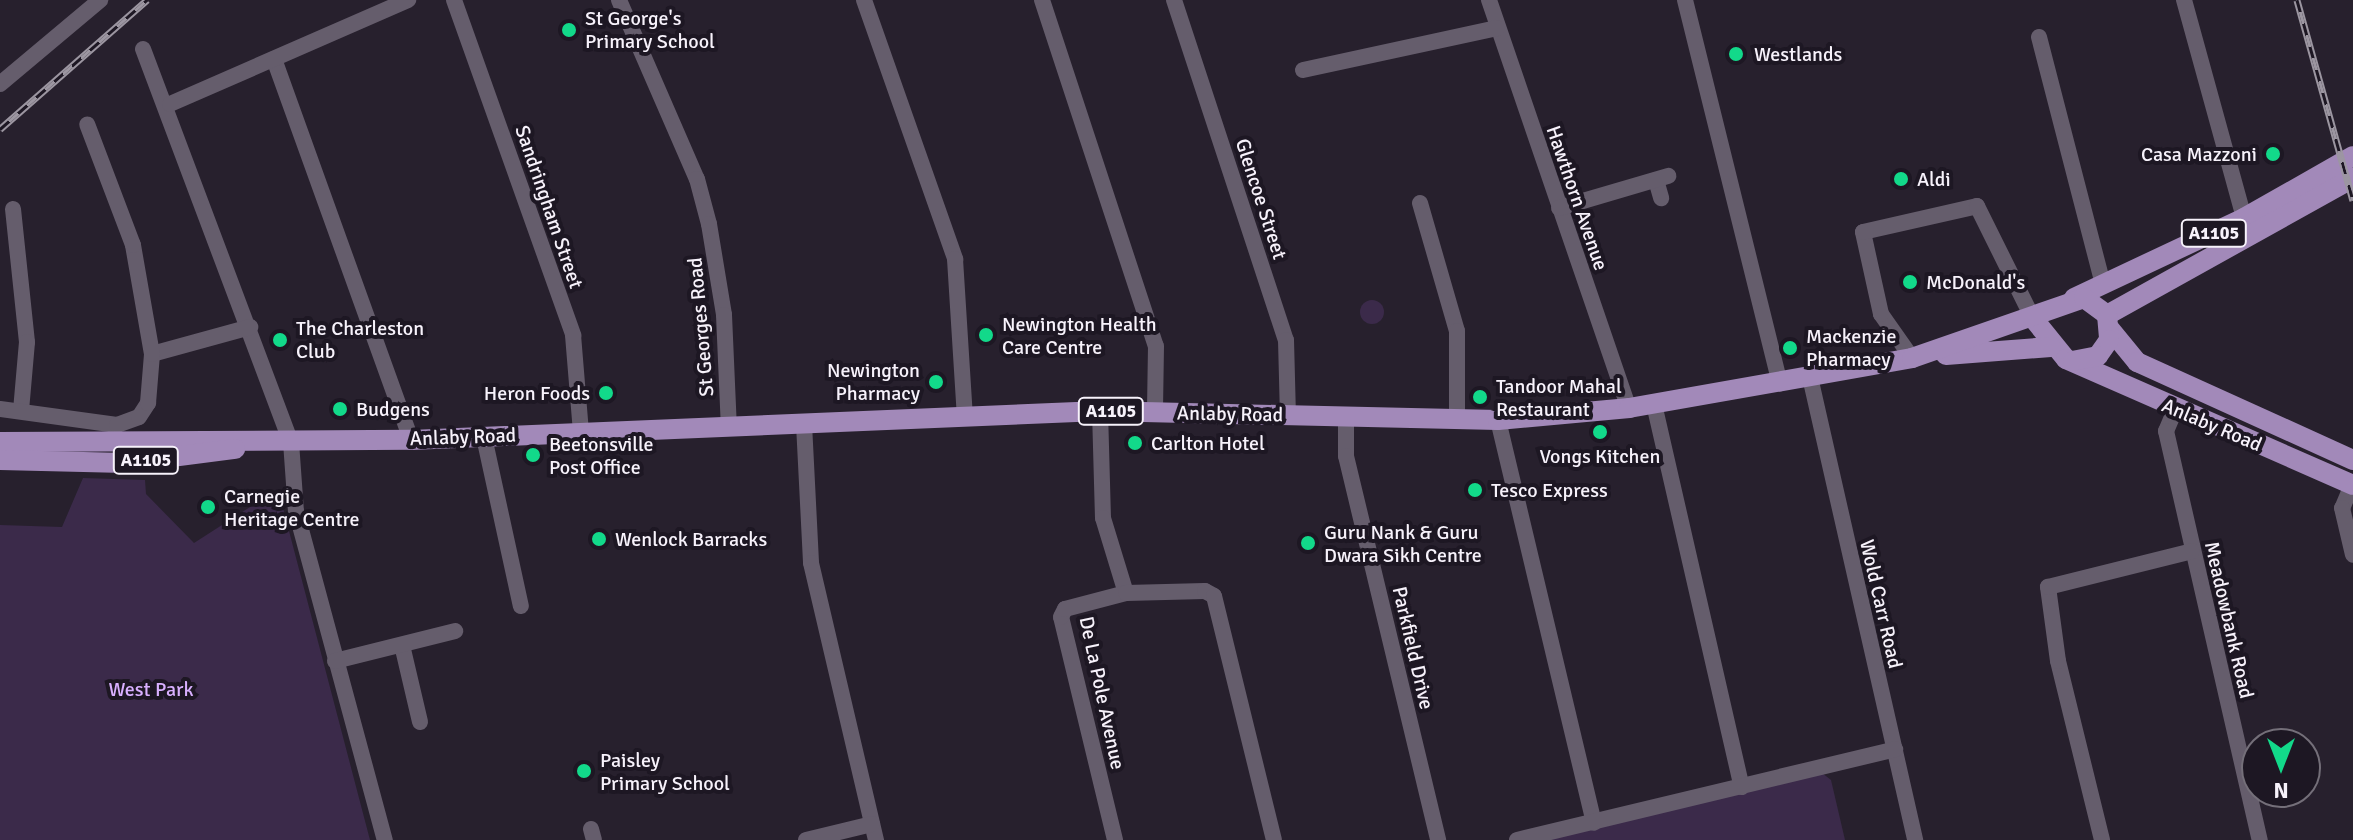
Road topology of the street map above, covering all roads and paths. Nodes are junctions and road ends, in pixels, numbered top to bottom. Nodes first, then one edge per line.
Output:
1 (100, 0) edge
2 (408, 0) edge
3 (454, 0) edge
4 (619, 0) edge
5 (864, 0) edge
6 (1042, 0) edge
7 (1174, 0) edge
8 (1489, 0) edge
9 (1685, 0) edge
10 (2184, 0) edge
11 (1497, 28) junction
12 (2039, 37) dead end
13 (143, 49) dead end
14 (274, 59) junction
15 (1303, 70) dead end
16 (0, 84) edge
17 (170, 104) junction
18 (87, 124) dead end
19 (2353, 156) edge
20 (2353, 178) edge
21 (1661, 198) dead end
22 (1420, 203) dead end
23 (1559, 208) junction
24 (13, 209) dead end
25 (2244, 218) junction
26 (2103, 285) junction
27 (2064, 302) junction
28 (2032, 317) junction
29 (2109, 322) junction
30 (250, 327) junction
31 (2051, 347) junction
32 (152, 354) junction
33 (1919, 357) junction
34 (2073, 361) junction
35 (1810, 377) junction
36 (1780, 383) junction
37 (1654, 404) junction
38 (1629, 408) junction
39 (0, 409) edge
40 (2175, 410) junction
41 (21, 411) junction
42 (1100, 411) junction
43 (1155, 412) junction
44 (1288, 415) junction
45 (965, 417) junction
46 (1346, 417) junction
47 (1457, 419) junction
48 (1498, 420) junction
49 (804, 424) junction
50 (729, 428) junction
51 (581, 432) junction
52 (484, 437) junction
53 (411, 440) junction
54 (0, 442) edge
55 (291, 442) junction
56 (0, 460) edge
57 (2353, 460) edge
58 (2352, 485) edge
59 (2192, 551) junction
60 (2353, 555) edge
61 (1126, 593) junction
62 (521, 606) dead end
63 (455, 631) dead end
64 (402, 645) junction
65 (335, 661) junction
66 (420, 722) dead end
67 (1895, 749) junction
68 (1742, 787) junction
69 (1594, 823) junction
70 (874, 832) edge
71 (385, 840) edge
72 (806, 840) edge
73 (1115, 840) edge
74 (1274, 840) edge
75 (1438, 840) edge
76 (1517, 840) edge
77 (1915, 840) edge
78 (2102, 840) edge
79 (2260, 840) edge

1 - 16 street
2 - 14 street
3 - 51 street, Sandringham Street
4 - 50 street, St Georges Road
5 - 45 street
6 - 43 street
7 - 44 street, Glencoe Street
8 - 11 street, Hawthorn Avenue
9 - 36 street
10 - 25 street
11 - 15 street
11 - 23 street, Hawthorn Avenue
12 - 26 street
13 - 17 street
14 - 17 street
14 - 53 street
17 - 30 street
18 - 32 street
19 - 25 main road, A1105
20 - 29 main road, A1105
21 - 23 street
22 - 47 street
23 - 38 street, Hawthorn Avenue
24 - 41 street
25 - 26 main road, A1105
26 - 27 main road, A1105
27 - 28 main road, A1105
27 - 29 main road
27 - 31 main road
28 - 31 main road
28 - 33 main road, Anlaby Road / A1105
28 - 33 street
29 - 34 main road, A1105
29 - 57 main road, Anlaby Road
30 - 32 street
30 - 55 street
31 - 33 main road, Anlaby Road / A1105
31 - 34 main road
32 - 41 street
33 - 35 main road, Anlaby Road / A1105
34 - 40 main road, Anlaby Road
35 - 36 main road, Anlaby Road / A1105
35 - 67 street, Wold Carr Road
36 - 37 main road, Anlaby Road / A1105
37 - 38 main road, Anlaby Road / A1105
37 - 68 street
38 - 48 main road, Anlaby Road / A1105
39 - 41 street
40 - 58 main road, Anlaby Road
40 - 59 street, Meadowbank Road
42 - 43 main road, Anlaby Road / A1105
42 - 45 main road, Anlaby Road / A1105
42 - 61 street
43 - 44 main road, Anlaby Road / A1105
44 - 46 main road, Anlaby Road / A1105
45 - 49 main road, Anlaby Road / A1105
46 - 47 main road, Anlaby Road / A1105
46 - 75 street, Parkfield Drive
47 - 48 main road, Anlaby Road / A1105
48 - 69 street
49 - 50 main road, Anlaby Road / A1105
49 - 70 street
50 - 51 main road, Anlaby Road / A1105
51 - 52 main road, Anlaby Road / A1105
52 - 53 main road, Anlaby Road / A1105
52 - 62 street
53 - 55 main road, Anlaby Road / A1105
54 - 55 main road, Anlaby Road / A1105
55 - 56 main road, Anlaby Road / A1105
55 - 65 street
58 - 60 street
59 - 78 street
59 - 79 street, Meadowbank Road
61 - 73 street, De La Pole Avenue
61 - 74 street, De La Pole Avenue
63 - 64 street
64 - 65 street
64 - 66 street
65 - 71 street
67 - 68 street
67 - 77 street, Wold Carr Road
68 - 69 street
69 - 76 street
70 - 72 street

